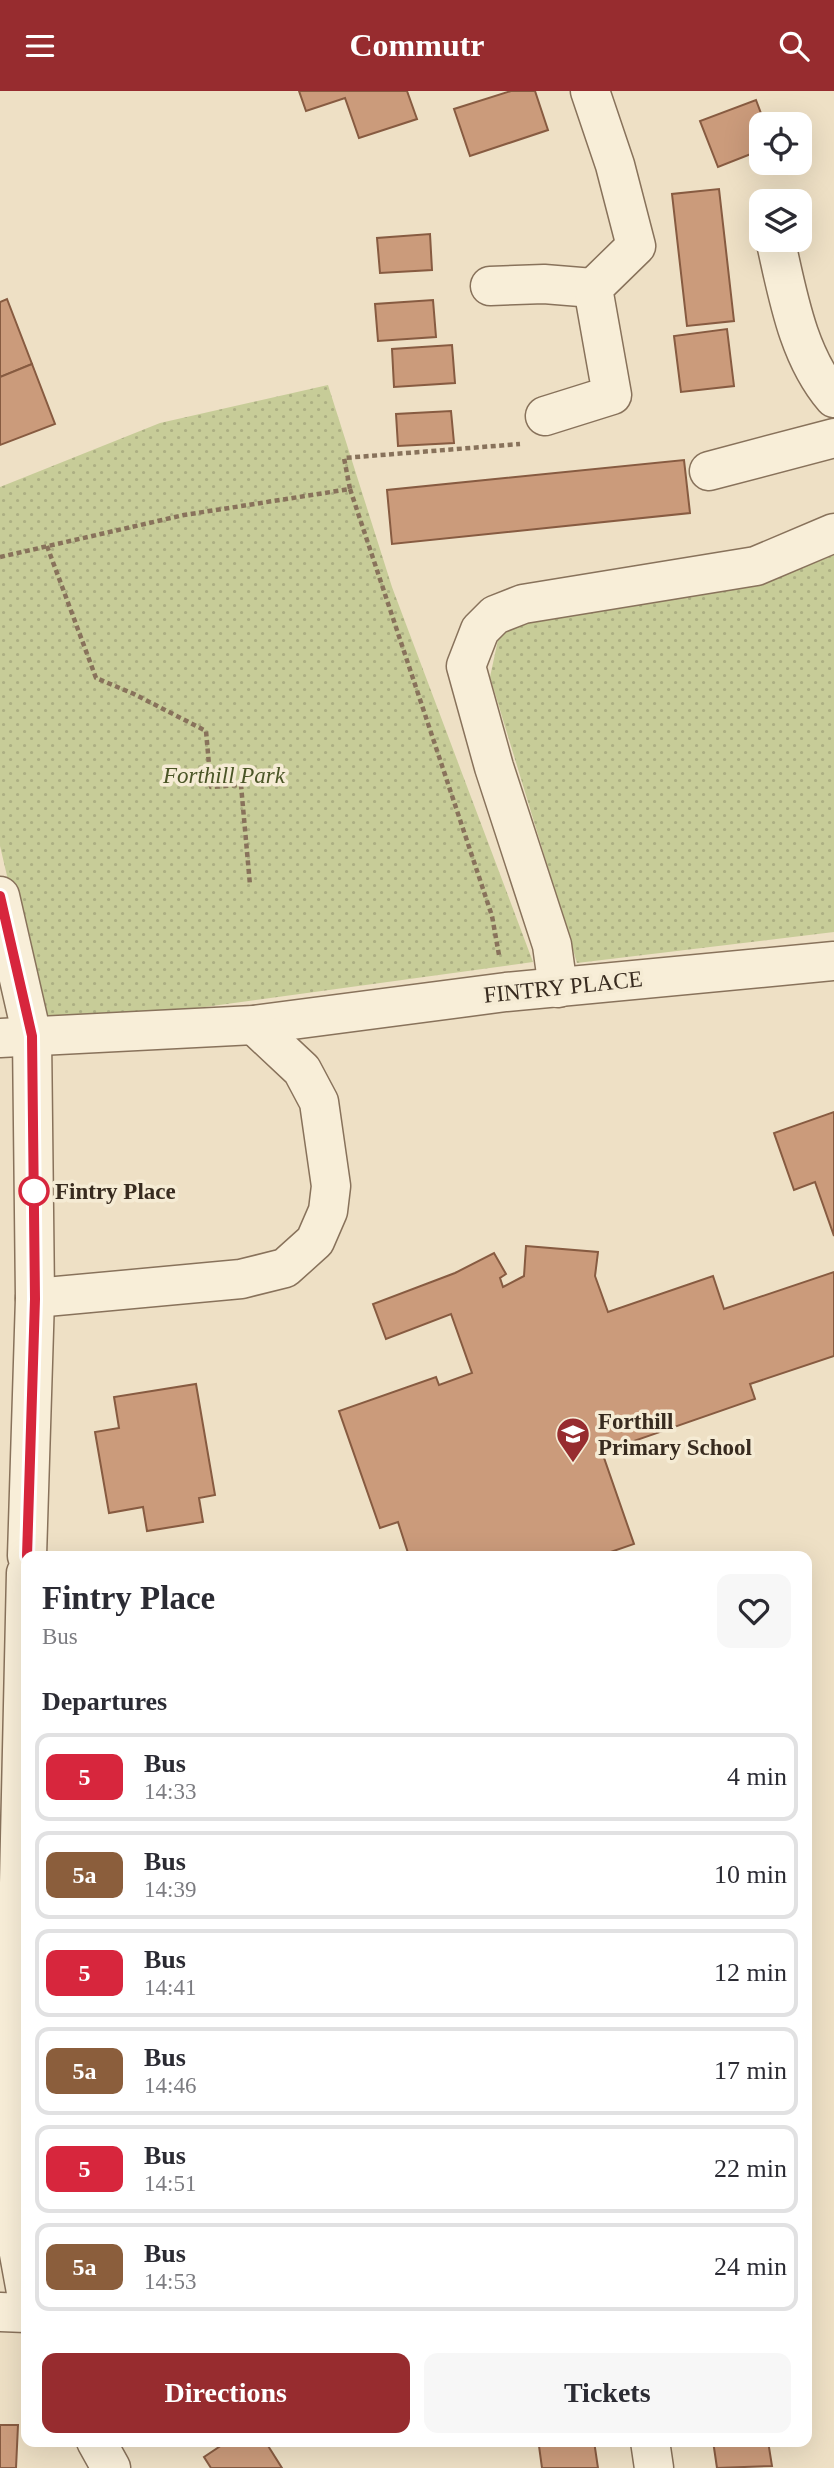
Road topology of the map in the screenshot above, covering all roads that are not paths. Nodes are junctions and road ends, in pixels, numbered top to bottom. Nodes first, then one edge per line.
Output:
1 (590, 91) edge
2 (778, 252) edge
3 (490, 286) dead end
4 (593, 288) junction
5 (834, 398) edge
6 (545, 416) road end
7 (834, 438) edge
8 (709, 471) dead end
9 (834, 533) edge
10 (0, 896) edge
11 (834, 961) edge
12 (558, 988) junction
13 (254, 1025) junction
14 (16, 1037) edge
15 (35, 1299) junction
16 (27, 1551) edge
17 (21, 1670) edge
18 (10, 1883) edge
19 (21, 2265) edge
20 (0, 2312) edge
21 (21, 2313) edge
22 (99, 2447) edge
23 (651, 2447) edge
24 (111, 2468) edge
25 (654, 2468) edge

1 - 4 street
2 - 5 street
3 - 4 street
4 - 6 street
7 - 8 street
9 - 12 street
10 - 14 street
11 - 12 street, FINTRY PLACE
12 - 13 street, FINTRY PLACE
13 - 14 street, FINTRY PLACE
13 - 15 street
14 - 15 street
15 - 16 street
17 - 18 street
18 - 19 street
20 - 21 street
22 - 24 street
23 - 25 street

